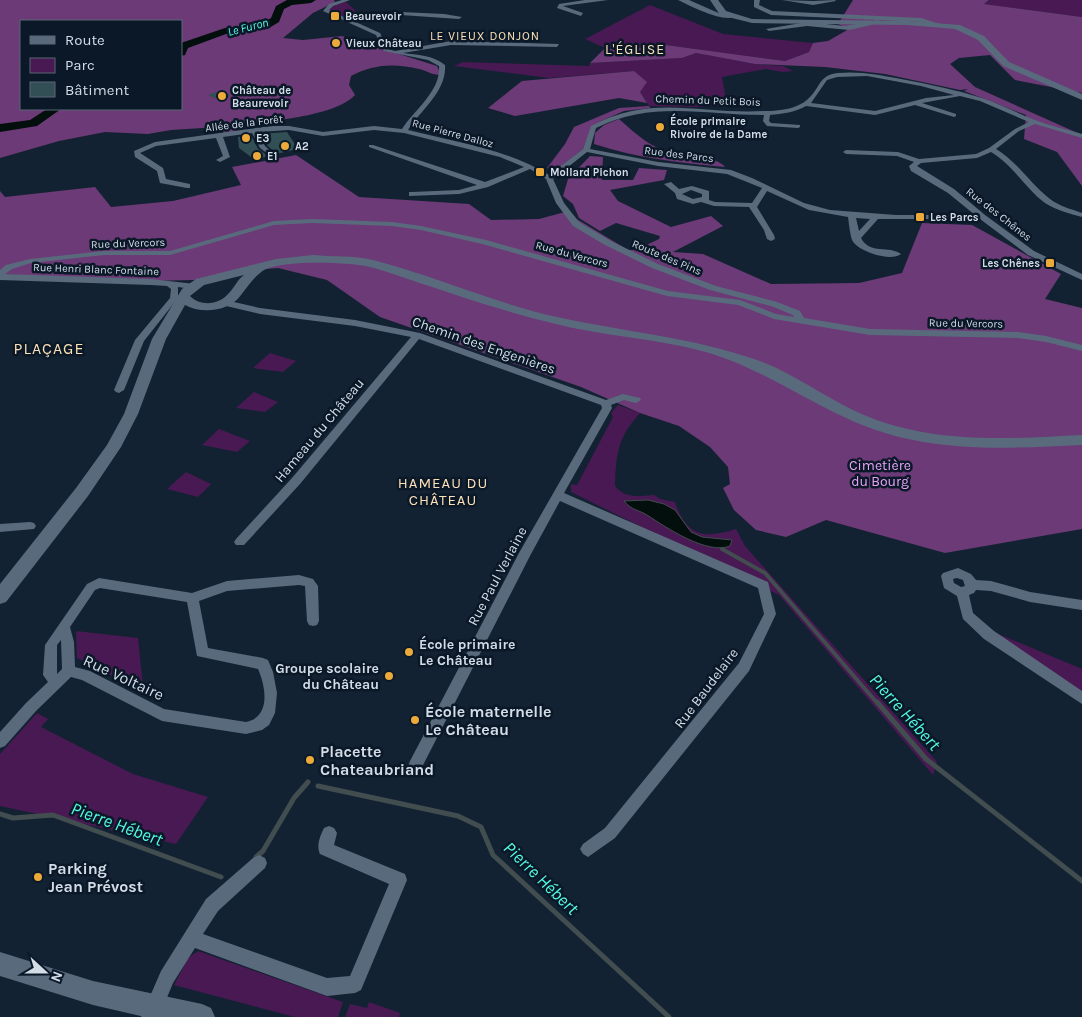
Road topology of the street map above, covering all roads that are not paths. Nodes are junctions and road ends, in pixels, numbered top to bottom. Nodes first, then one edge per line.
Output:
1 (347, 0) edge
2 (605, 0) edge
3 (681, 0) edge
4 (714, 0) edge
5 (757, 0) edge
6 (785, 0) edge
7 (833, 1) edge
8 (581, 14) dead end
9 (731, 17) junction
10 (459, 18) dead end
11 (343, 19) junction
12 (874, 20) junction
13 (849, 28) junction
14 (769, 29) dead end
15 (804, 31) dead end
16 (557, 46) dead end
17 (396, 53) junction
18 (966, 96) junction
19 (1082, 97) edge
20 (914, 103) junction
21 (806, 104) junction
22 (767, 114) junction
23 (954, 115) dead end
24 (1034, 122) junction
25 (798, 126) dead end
26 (254, 130) junction
27 (404, 131) junction
28 (218, 136) junction
29 (1082, 136) edge
30 (371, 146) dead end
31 (992, 149) junction
32 (586, 150) junction
33 (846, 152) dead end
34 (272, 155) dead end
35 (220, 160) dead end
36 (919, 161) junction
37 (530, 167) junction
38 (549, 178) junction
39 (668, 184) dead end
40 (485, 185) junction
41 (186, 186) dead end
42 (766, 187) junction
43 (679, 192) junction
44 (412, 194) dead end
45 (703, 200) junction
46 (754, 205) junction
47 (852, 214) junction
48 (1082, 215) edge
49 (877, 216) junction
50 (982, 217) junction
51 (770, 239) dead end
52 (856, 239) junction
53 (897, 254) dead end
54 (276, 263) junction
55 (1, 275) edge
56 (1082, 277) edge
57 (218, 279) junction
58 (169, 283) junction
59 (237, 291) junction
60 (188, 292) junction
61 (225, 303) junction
62 (207, 307) junction
63 (260, 311) junction
64 (800, 320) junction
65 (167, 325) junction
66 (417, 335) junction
67 (1082, 348) edge
68 (119, 390) dead end
69 (636, 400) dead end
70 (606, 403) junction
71 (1082, 440) edge
72 (558, 495) junction
73 (30, 526) dead end
74 (0, 528) edge
75 (240, 542) dead end
76 (0, 597) edge
77 (192, 598) junction
78 (1082, 605) edge
79 (313, 621) dead end
80 (64, 627) junction
81 (69, 671) junction
82 (57, 682) junction
83 (1082, 698) edge
84 (0, 742) edge
85 (415, 766) dead end
86 (329, 833) dead end
87 (588, 850) dead end
88 (260, 863) dead end
89 (191, 938) junction
90 (0, 964) edge
91 (152, 1011) edge
92 (202, 1017) edge

1 - 11 street
2 - 8 street
3 - 9 street
4 - 9 main road
5 - 12 street
6 - 7 street
9 - 12 main road
10 - 11 street
11 - 17 street
12 - 13 street
12 - 19 main road
13 - 14 street
13 - 15 street
16 - 17 street
17 - 27 street, Rue Pierre Dalloz
18 - 20 street
18 - 21 street
18 - 24 street
20 - 21 street
20 - 23 street
21 - 22 street, Chemin du Petit Bois
22 - 25 street
22 - 32 street, Chemin du Petit Bois
24 - 29 street
24 - 31 street
26 - 27 street, Allée de la Forêt
26 - 28 street, Allée de la Forêt
26 - 34 street
27 - 37 street, Rue Pierre Dalloz
28 - 35 street
28 - 41 street, Allée de la Forêt
30 - 40 street
31 - 36 street
31 - 48 street
32 - 38 street
32 - 42 street, Rue des Parcs
33 - 36 street
36 - 50 street, Rue des Chênes
37 - 38 street, Rue Pierre Dalloz
37 - 40 street
38 - 64 street, Route des Pins
39 - 43 street
40 - 44 street
42 - 46 street
42 - 47 street, Rue des Parcs
43 - 45 street
43 - 45 street
45 - 46 street
46 - 51 street
47 - 49 street, Rue des Parcs
47 - 52 street
49 - 50 street, Rue des Parcs
49 - 52 street
50 - 56 street, Rue des Chênes
52 - 53 street
54 - 57 main road
54 - 59 main road
54 - 71 main road
55 - 58 street, Rue Henri Blanc Fontaine
55 - 64 street, Rue du Vercors
57 - 59 main road
57 - 60 main road
58 - 60 street, Rue Henri Blanc Fontaine
58 - 68 street
59 - 61 main road
59 - 63 street, Chemin des Engenières
60 - 62 main road
60 - 65 main road
61 - 62 main road
61 - 63 street, Chemin des Engenières
62 - 65 main road
63 - 66 street, Chemin des Engenières
64 - 67 street, Rue du Vercors
65 - 76 main road
66 - 70 street, Chemin des Engenières
66 - 75 street, Hameau du Château
69 - 70 street
70 - 72 street, Rue Paul Verlaine
72 - 85 street, Rue Paul Verlaine
72 - 87 street, Rue Baudelaire
73 - 74 street
77 - 79 street
77 - 80 street
77 - 81 street, Rue Voltaire
78 - 83 street
80 - 81 street
80 - 82 street
81 - 82 street, Rue Voltaire
82 - 84 street, Rue Voltaire
86 - 89 street
88 - 89 street
89 - 91 street
90 - 91 main road
91 - 92 main road

